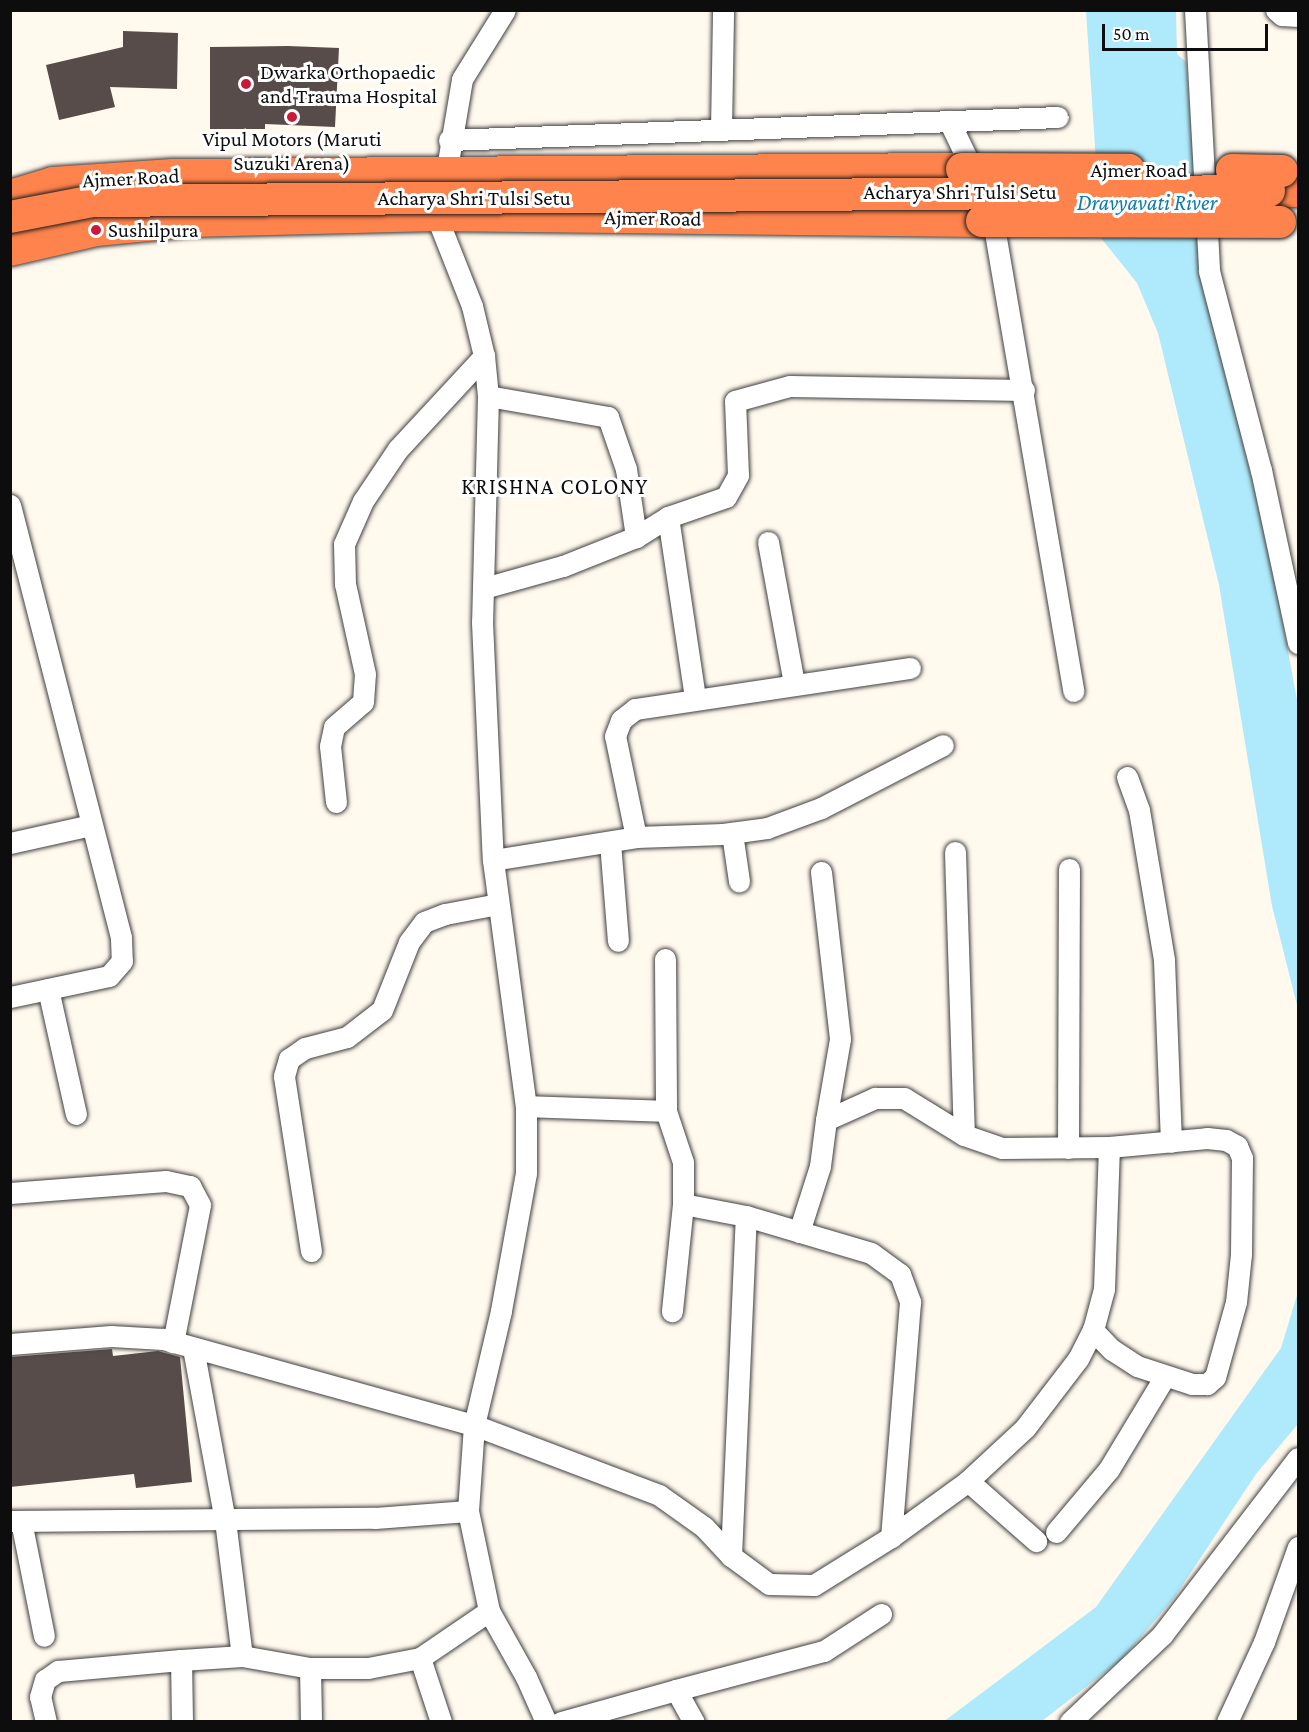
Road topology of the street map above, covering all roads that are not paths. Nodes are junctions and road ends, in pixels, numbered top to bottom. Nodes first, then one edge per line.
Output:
1 (505, 10) edge
2 (723, 10) edge
3 (1195, 10) edge
4 (1276, 10) edge
5 (1299, 16) edge
6 (1058, 117) dead end
7 (949, 121) junction
8 (721, 129) junction
9 (449, 140) junction
10 (446, 174) junction
11 (1293, 178) edge
12 (10, 196) edge
13 (436, 215) junction
14 (10, 217) edge
15 (1289, 222) edge
16 (10, 250) edge
17 (484, 356) junction
18 (1024, 390) junction
19 (488, 396) junction
20 (10, 505) edge
21 (668, 517) junction
22 (636, 537) junction
23 (768, 542) dead end
24 (484, 588) junction
25 (1299, 643) edge
26 (910, 668) dead end
27 (794, 684) junction
28 (1073, 691) dead end
29 (695, 698) junction
30 (943, 745) dead end
31 (1127, 777) dead end
32 (336, 802) dead end
33 (91, 825) junction
34 (732, 833) junction
35 (636, 837) junction
36 (610, 842) junction
37 (10, 843) edge
38 (955, 852) dead end
39 (493, 860) junction
40 (1069, 869) dead end
41 (821, 872) dead end
42 (739, 881) dead end
43 (498, 904) junction
44 (618, 940) dead end
45 (665, 959) dead end
46 (48, 989) junction
47 (10, 997) edge
48 (526, 1106) junction
49 (666, 1112) junction
50 (76, 1114) dead end
51 (826, 1120) junction
52 (964, 1135) junction
53 (1171, 1142) junction
54 (1110, 1147) junction
55 (1068, 1148) junction
56 (10, 1193) edge
57 (683, 1204) junction
58 (746, 1216) junction
59 (799, 1232) junction
60 (311, 1251) dead end
61 (672, 1311) dead end
62 (1093, 1330) junction
63 (173, 1342) junction
64 (10, 1344) edge
65 (193, 1348) junction
66 (1165, 1376) junction
67 (474, 1425) junction
68 (1299, 1458) edge
69 (968, 1481) junction
70 (468, 1511) junction
71 (225, 1520) junction
72 (16, 1521) edge
73 (1056, 1532) dead end
74 (891, 1536) junction
75 (1036, 1540) dead end
76 (1299, 1547) edge
77 (731, 1556) junction
78 (489, 1611) junction
79 (881, 1614) dead end
80 (44, 1636) dead end
81 (242, 1656) junction
82 (420, 1658) junction
83 (182, 1660) junction
84 (310, 1668) junction
85 (676, 1690) junction
86 (46, 1722) edge
87 (182, 1722) edge
88 (311, 1722) edge
89 (441, 1722) edge
90 (546, 1722) edge
91 (561, 1722) edge
92 (694, 1722) edge
93 (1070, 1722) edge
94 (1227, 1722) edge

1 - 9 street
2 - 8 street
3 - 25 street
4 - 5 street
6 - 7 street
7 - 8 street
7 - 18 street
8 - 9 street
9 - 10 street
10 - 11 highway, Ajmer Road, bridge
10 - 12 highway, Ajmer Road
11 - 14 highway, Acharya Shri Tulsi Setu, bridge
13 - 15 highway, Ajmer Road, bridge
13 - 16 highway, Ajmer Road
13 - 17 street
17 - 19 street
17 - 32 street
18 - 21 street
18 - 28 street
19 - 22 street
19 - 24 street
20 - 33 street
21 - 22 street
21 - 29 street
22 - 24 street
23 - 27 street
24 - 39 street
26 - 27 street
27 - 29 street
29 - 35 street
30 - 34 street
31 - 53 street
33 - 37 street
33 - 46 street
34 - 35 street
34 - 42 street
35 - 36 street
36 - 39 street
36 - 44 street
38 - 52 street
39 - 43 street
40 - 55 street
41 - 51 street
43 - 48 street
43 - 60 street
45 - 49 street
46 - 47 street
46 - 50 street
48 - 49 street
48 - 67 street
49 - 57 street
51 - 52 street
51 - 59 street
52 - 55 street
53 - 54 street
53 - 66 street
54 - 55 street
54 - 62 street
56 - 63 street
57 - 58 street
57 - 61 street
58 - 59 street
58 - 77 street
59 - 74 street
62 - 66 street
62 - 69 street
63 - 64 street
63 - 65 street
65 - 67 street
65 - 71 street
66 - 73 street
67 - 70 street
67 - 77 street
68 - 93 street
69 - 74 street
69 - 75 street
70 - 71 street
70 - 78 street
71 - 72 street
71 - 81 street
72 - 80 street
74 - 77 street
76 - 94 street
78 - 82 street
78 - 90 street
79 - 85 street
81 - 83 street
81 - 84 street
82 - 84 street
82 - 89 street
83 - 86 street
83 - 87 street
84 - 88 street
85 - 91 street
85 - 92 street

